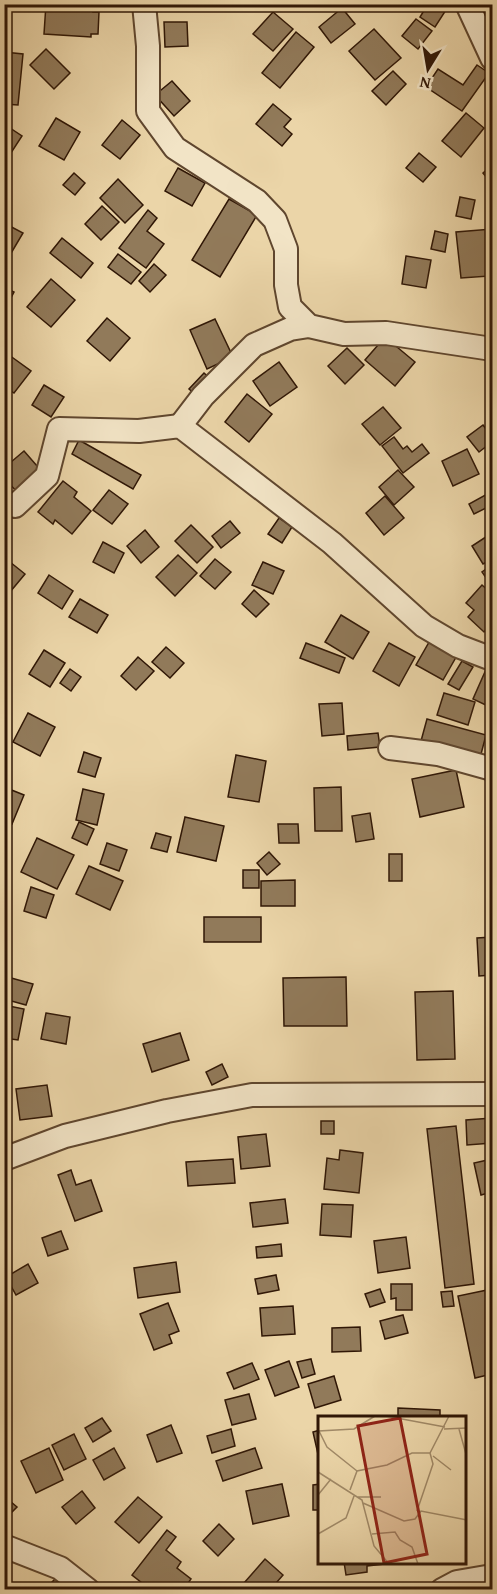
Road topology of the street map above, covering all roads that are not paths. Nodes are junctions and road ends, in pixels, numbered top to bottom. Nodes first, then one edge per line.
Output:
1 (144, 4) edge
2 (467, 4) edge
3 (492, 58) edge
4 (309, 326) junction
5 (492, 349) edge
6 (180, 426) junction
7 (8, 510) edge
8 (492, 659) edge
9 (390, 748) dead end
10 (492, 769) edge
11 (492, 1094) edge
12 (4, 1160) edge
13 (4, 1546) edge
14 (492, 1576) edge
15 (88, 1590) edge
16 (442, 1590) edge

1 - 4 street
2 - 3 street
4 - 5 street
4 - 6 street
6 - 7 street
6 - 8 street
9 - 10 street
11 - 12 street
13 - 15 street
14 - 16 street

